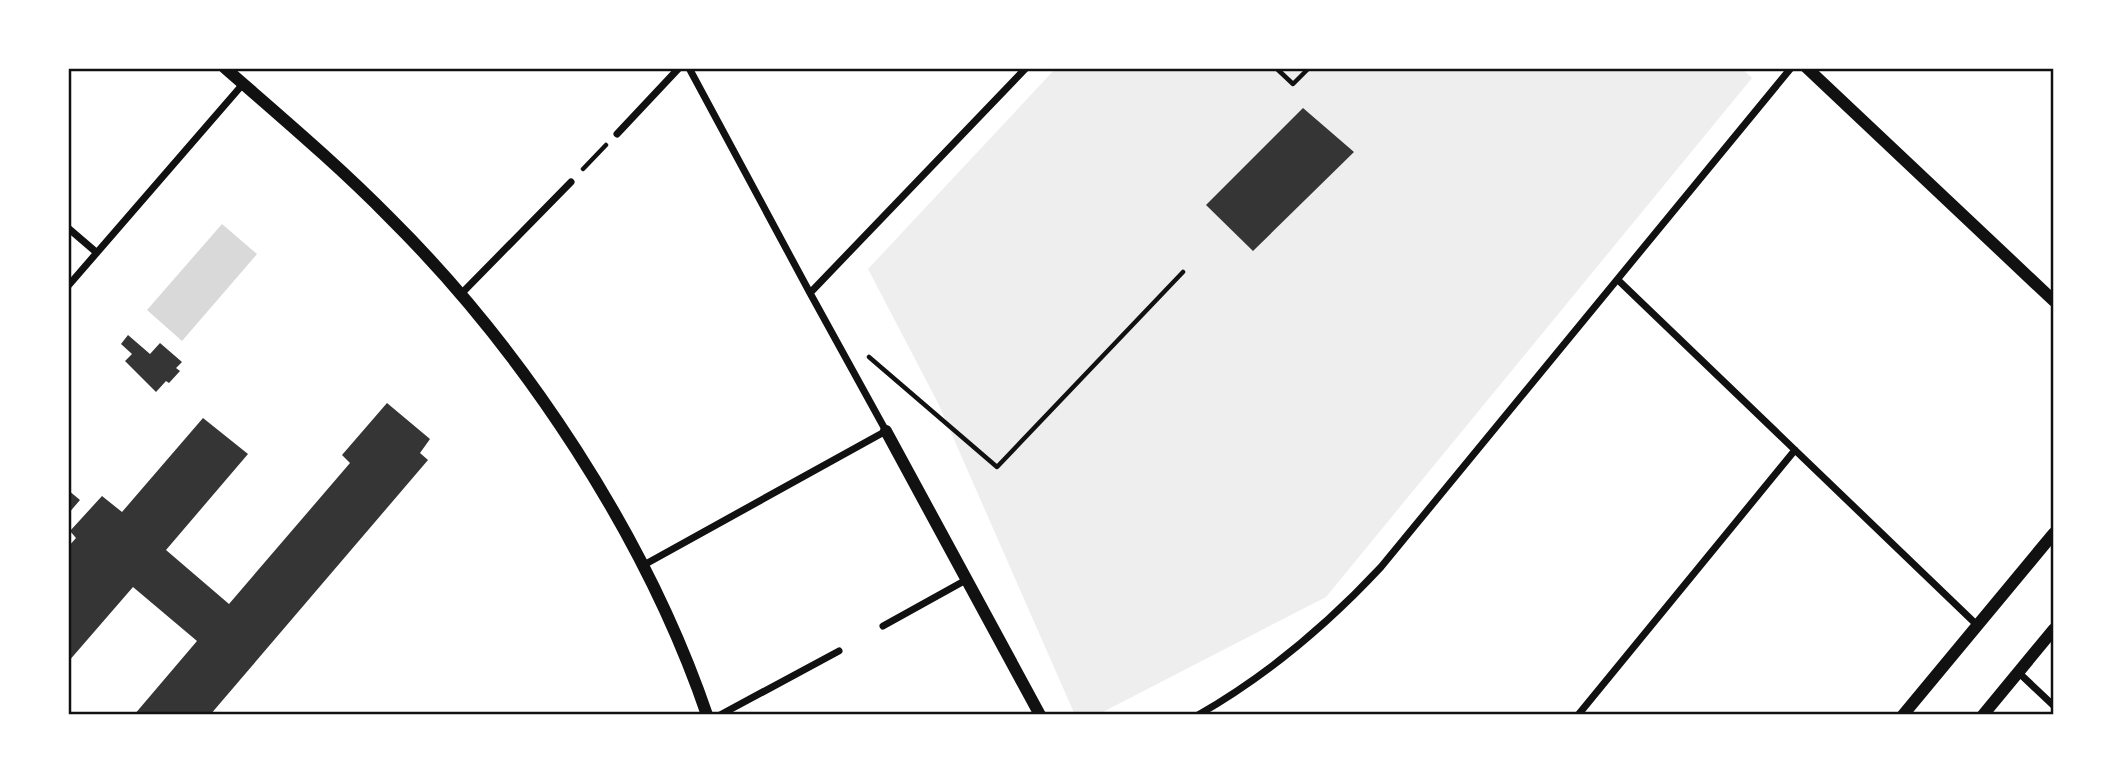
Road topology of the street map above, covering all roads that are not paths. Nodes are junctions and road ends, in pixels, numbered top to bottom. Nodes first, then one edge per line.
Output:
1 (225, 68) edge
2 (679, 68) edge
3 (689, 68) edge
4 (1026, 68) edge
5 (1791, 68) edge
6 (1807, 68) edge
7 (243, 84) junction
8 (617, 134) road end
9 (571, 181) road end
10 (68, 228) edge
11 (96, 252) junction
12 (1618, 280) junction
13 (68, 286) edge
14 (810, 293) junction
15 (461, 294) junction
16 (2054, 301) edge
17 (886, 431) junction
18 (1795, 450) junction
19 (2054, 533) edge
20 (642, 566) junction
21 (966, 580) junction
22 (1977, 625) junction
23 (883, 626) dead end
24 (2054, 629) edge
25 (839, 651) dead end
26 (2018, 672) junction
27 (2054, 706) edge
28 (707, 715) edge
29 (720, 715) edge
30 (1040, 715) edge
31 (1198, 715) edge
32 (1578, 715) edge
33 (1903, 715) edge
34 (1983, 715) edge

1 - 7 street
2 - 8 street
3 - 14 street
4 - 14 street
5 - 12 street
6 - 16 street
7 - 11 street
7 - 15 street
9 - 15 street
10 - 11 street
11 - 13 street
12 - 18 street
12 - 31 street
14 - 17 street
15 - 20 street
17 - 20 street
17 - 21 street
18 - 22 street
18 - 32 street
19 - 22 street
20 - 28 street
21 - 23 street
21 - 30 street
22 - 33 street
24 - 26 street
25 - 29 street
26 - 27 street
26 - 34 street

